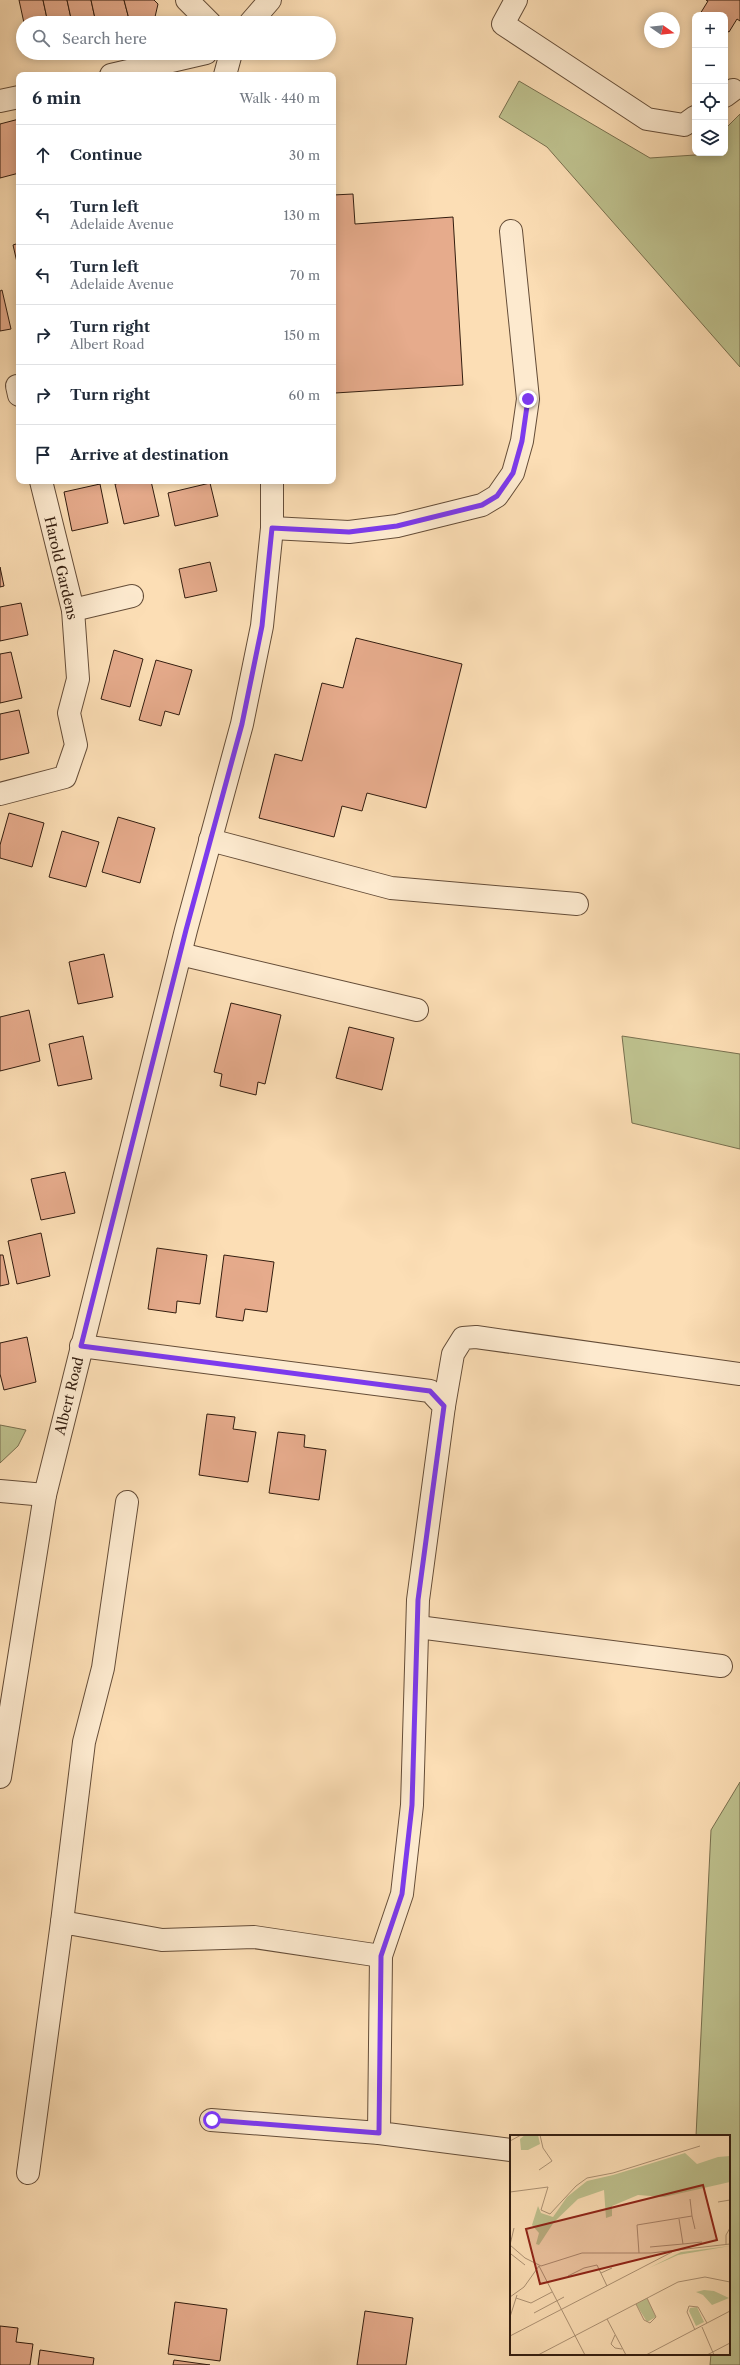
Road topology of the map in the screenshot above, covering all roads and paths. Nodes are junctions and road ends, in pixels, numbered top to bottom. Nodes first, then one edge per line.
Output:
1 (187, 0) edge
2 (270, 0) edge
3 (516, 0) edge
4 (203, 16) edge
5 (256, 16) edge
6 (176, 60) edge
7 (229, 60) edge
8 (124, 72) edge
9 (226, 72) edge
10 (16, 98) edge
11 (0, 101) edge
12 (692, 119) edge
13 (511, 232) dead end
14 (42, 484) edge
15 (272, 484) edge
16 (272, 528) junction
17 (132, 596) dead end
18 (73, 610) junction
19 (0, 794) edge
20 (210, 840) junction
21 (578, 904) dead end
22 (180, 954) junction
23 (417, 1010) dead end
24 (81, 1346) junction
25 (740, 1374) edge
26 (444, 1406) junction
27 (0, 1491) edge
28 (45, 1495) junction
29 (127, 1502) dead end
30 (418, 1627) junction
31 (720, 1666) dead end
32 (0, 1777) edge
33 (62, 1922) junction
34 (381, 1956) junction
35 (212, 2120) dead end
36 (379, 2133) junction
37 (510, 2150) edge
38 (28, 2173) dead end

1 - 4 street
2 - 5 street
3 - 12 street
6 - 8 street
7 - 9 street
10 - 11 street
13 - 16 street
14 - 18 street, Harold Gardens
15 - 16 street, Albert Road
16 - 20 street, Albert Road
17 - 18 street
18 - 19 street, Harold Gardens
20 - 21 street
20 - 22 street, Albert Road
22 - 23 street
22 - 24 street, Albert Road
24 - 26 street
24 - 28 street, Albert Road
25 - 26 street
26 - 30 street
27 - 28 street
28 - 32 street, Albert Road
29 - 33 street
30 - 31 street
30 - 34 street
33 - 34 street
33 - 38 street
34 - 36 street
35 - 36 street
36 - 37 street

